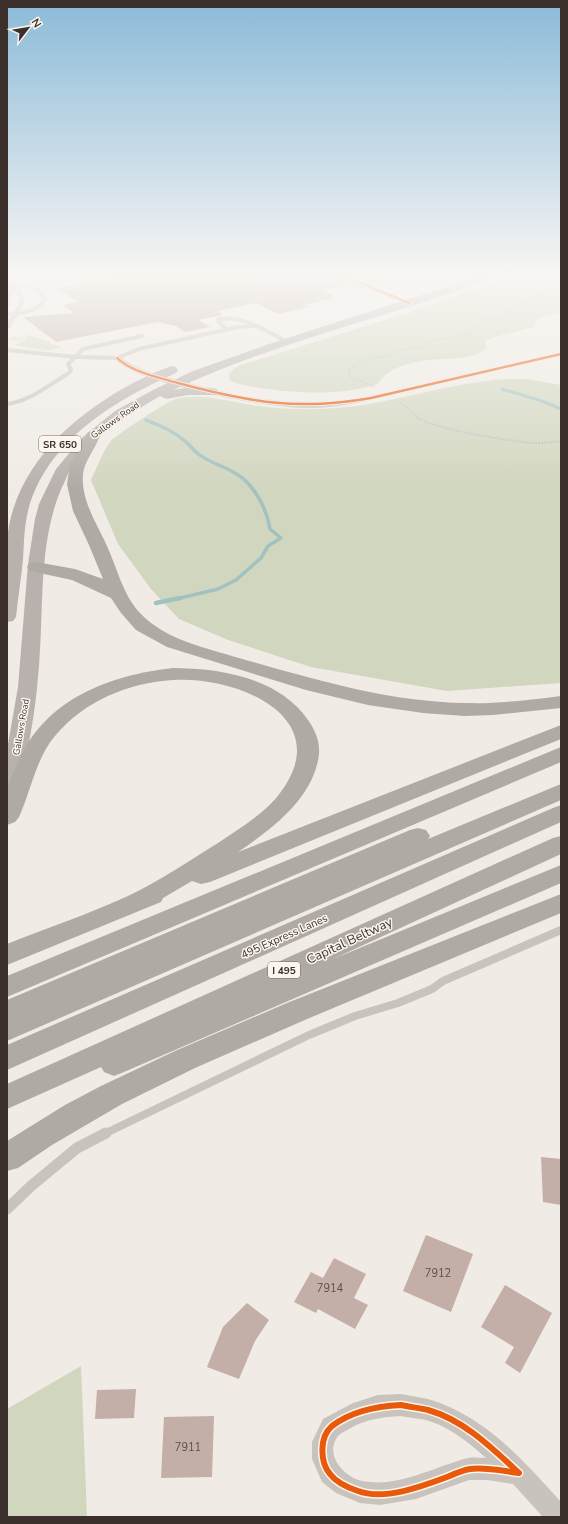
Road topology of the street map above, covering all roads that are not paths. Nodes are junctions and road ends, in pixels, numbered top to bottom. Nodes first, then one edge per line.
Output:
1 (86, 348) edge
2 (143, 348) edge
3 (268, 348) edge
4 (552, 348) edge
5 (7, 350) edge
6 (561, 354) edge
7 (244, 356) junction
8 (76, 357) junction
9 (116, 358) junction
10 (142, 363) dead end
11 (186, 365) dead end
12 (161, 372) junction
13 (183, 380) junction
14 (226, 388) junction
15 (212, 392) junction
16 (141, 402) junction
17 (7, 404) edge
18 (94, 434) junction
19 (14, 515) edge
20 (14, 565) junction
21 (36, 567) junction
22 (118, 594) junction
23 (8, 596) edge
24 (7, 616) edge
25 (561, 702) edge
26 (561, 731) edge
27 (561, 754) edge
28 (561, 777) edge
29 (7, 791) edge
30 (561, 791) edge
31 (561, 813) edge
32 (7, 817) edge
33 (561, 844) edge
34 (561, 873) edge
35 (139, 901) junction
36 (561, 903) edge
37 (561, 930) edge
38 (7, 955) edge
39 (7, 987) edge
40 (7, 1012) edge
41 (7, 1030) edge
42 (7, 1058) edge
43 (7, 1097) edge
44 (7, 1113) edge
45 (7, 1158) edge
46 (7, 1209) edge
47 (519, 1473) junction
48 (559, 1517) edge

1 - 8 lane
2 - 9 lane
3 - 7 main road, Gallows Road / SR 650
4 - 14 street
5 - 8 lane
6 - 15 street
7 - 13 main road, Gallows Road / SR 650
7 - 14 main road
8 - 9 lane
8 - 17 lane
9 - 10 street
9 - 12 street
11 - 12 main road, Gallows Road / SR 650
12 - 13 street
12 - 13 street
12 - 19 main road, Gallows Road / SR 650
13 - 14 street
13 - 15 street
13 - 16 main road, Gallows Road / SR 650
15 - 16 main road
16 - 18 main road, Gallows Road / SR 650
18 - 21 main road, Gallows Road / SR 650
18 - 22 highway
19 - 20 main road, Gallows Road / SR 650
20 - 21 main road
20 - 23 main road, Gallows Road / SR 650
21 - 22 highway
21 - 29 main road, Gallows Road / SR 650
22 - 25 highway
23 - 24 main road, Gallows Road / SR 650
26 - 35 highway
27 - 39 highway
28 - 40 highway
30 - 41 highway
31 - 42 highway, 495 Express Lanes
32 - 35 highway
33 - 43 highway, Capital Beltway / I 495
34 - 44 highway
35 - 38 highway
36 - 45 highway
37 - 46 lane
47 - 47 street
47 - 48 street

